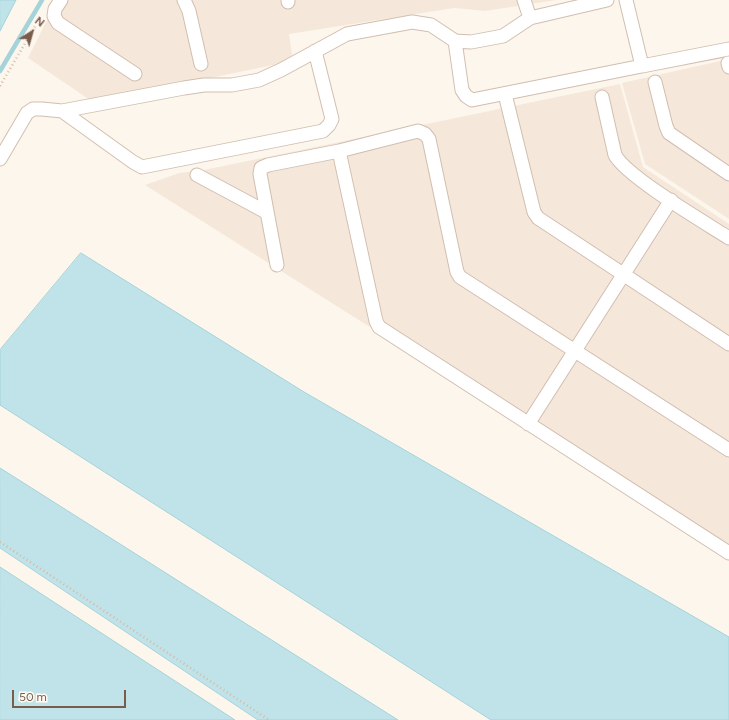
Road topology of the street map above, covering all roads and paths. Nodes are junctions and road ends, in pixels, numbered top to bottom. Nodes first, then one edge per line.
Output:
1 (61, 0) edge
2 (184, 0) edge
3 (524, 0) edge
4 (607, 0) edge
5 (626, 0) edge
6 (43, 14) dead end
7 (530, 18) junction
8 (455, 41) junction
9 (729, 48) edge
10 (315, 50) junction
11 (201, 64) dead end
12 (642, 66) junction
13 (135, 74) dead end
14 (655, 82) dead end
15 (0, 86) edge
16 (505, 94) junction
17 (602, 97) dead end
18 (62, 111) junction
19 (339, 151) junction
20 (0, 158) edge
21 (729, 174) edge
22 (197, 175) dead end
23 (671, 200) junction
24 (266, 212) junction
25 (729, 238) edge
26 (277, 265) dead end
27 (622, 275) junction
28 (729, 344) edge
29 (574, 352) junction
30 (528, 424) junction
31 (729, 450) edge
32 (0, 542) edge
33 (729, 553) edge
34 (269, 720) edge

1 - 13 street
2 - 11 street
3 - 7 street
4 - 7 street
5 - 12 street
6 - 15 path
7 - 8 street
8 - 10 street
8 - 16 street
9 - 12 street
10 - 18 street
10 - 18 street
12 - 16 street
14 - 21 street
16 - 27 street
17 - 23 street
18 - 20 street
19 - 24 street
19 - 29 street
19 - 30 street
22 - 24 street
23 - 25 street
23 - 27 street
24 - 26 street
27 - 28 street
27 - 29 street
29 - 30 street
29 - 31 street
30 - 33 street
32 - 34 path

